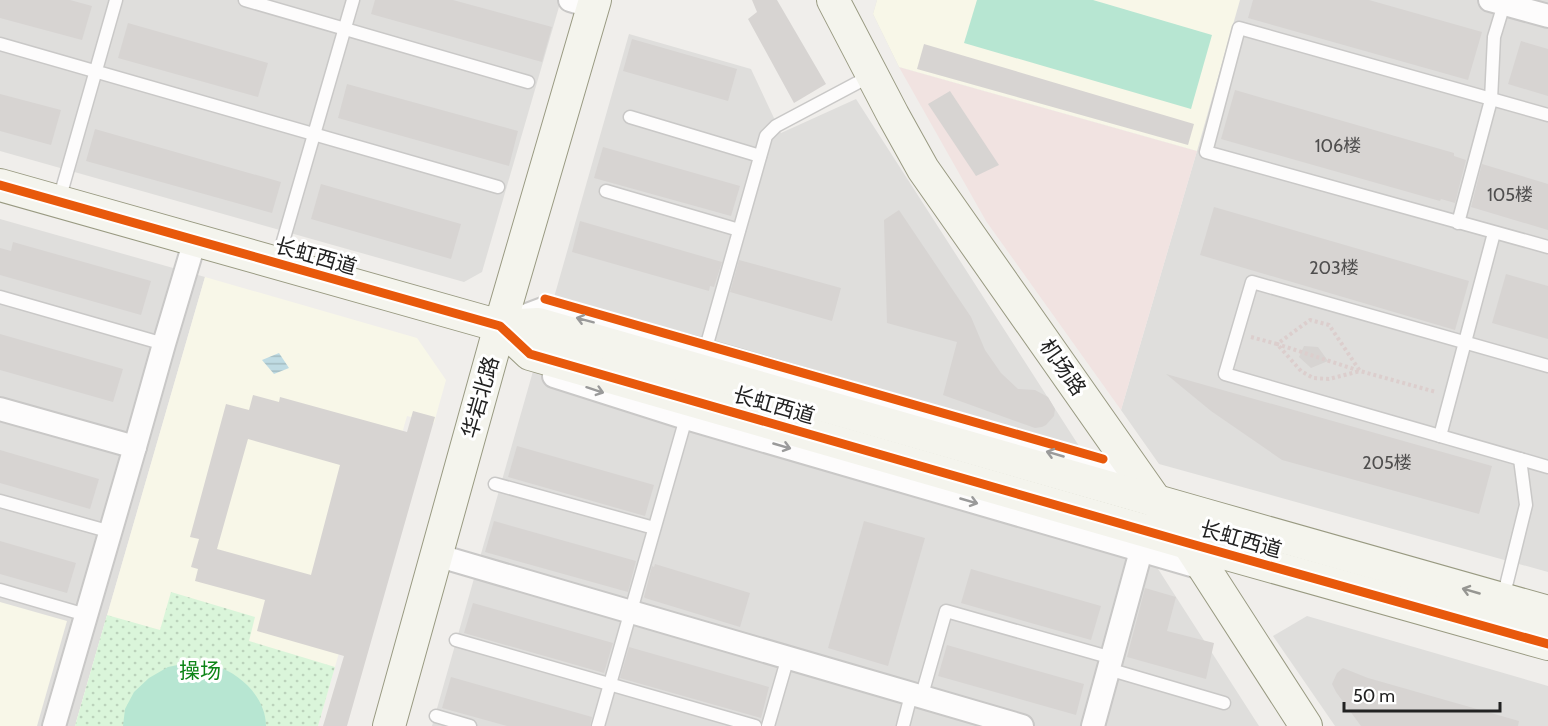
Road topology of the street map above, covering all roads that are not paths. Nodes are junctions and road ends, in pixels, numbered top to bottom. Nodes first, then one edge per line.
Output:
1 (116, 0) edge
2 (245, 0) edge
3 (352, 0) edge
4 (833, 0) edge
5 (1500, 1) edge
6 (586, 2) edge
7 (1548, 16) edge
8 (344, 29) junction
9 (0, 44) edge
10 (96, 71) junction
11 (873, 74) junction
12 (528, 82) dead end
13 (1491, 100) junction
14 (1548, 115) edge
15 (630, 117) dead end
16 (314, 134) junction
17 (760, 156) junction
18 (0, 185) edge
19 (498, 187) dead end
20 (606, 191) dead end
21 (59, 201) junction
22 (1458, 223) junction
23 (739, 230) junction
24 (1494, 233) junction
25 (195, 240) junction
26 (1548, 247) edge
27 (277, 263) junction
28 (0, 297) edge
29 (500, 326) junction
30 (1465, 342) junction
31 (164, 344) junction
32 (705, 351) junction
33 (1548, 366) edge
34 (0, 409) edge
35 (686, 418) junction
36 (1440, 436) junction
37 (135, 447) junction
38 (1520, 459) junction
39 (1548, 467) edge
40 (495, 484) dead end
41 (1148, 490) junction
42 (0, 501) edge
43 (654, 528) junction
44 (111, 532) junction
45 (1188, 543) junction
46 (1141, 551) junction
47 (436, 555) junction
48 (1205, 569) junction
49 (0, 590) edge
50 (1502, 599) junction
51 (630, 612) junction
52 (1548, 612) edge
53 (86, 615) junction
54 (456, 640) dead end
55 (1548, 644) edge
56 (788, 657) junction
57 (1110, 663) junction
58 (609, 684) junction
59 (916, 696) junction
60 (1224, 703) dead end
61 (436, 716) dead end
62 (54, 726) edge
63 (388, 726) edge
64 (470, 726) edge
65 (598, 726) edge
66 (755, 726) edge
67 (768, 726) edge
68 (903, 726) edge
69 (1022, 726) edge
70 (1093, 726) edge
71 (1306, 726) edge

1 - 10 lane
2 - 8 lane
3 - 8 lane
4 - 11 street, 机场路
5 - 7 street
5 - 13 lane
6 - 29 street, 华岩北路
8 - 12 lane
8 - 16 lane
9 - 10 lane
10 - 16 lane
10 - 21 lane
11 - 17 lane
11 - 41 street, 机场路
13 - 14 lane
13 - 22 lane
13 - 22 lane
15 - 17 lane
16 - 19 lane
16 - 27 lane
17 - 23 lane
18 - 21 street, 长虹西道
20 - 23 lane
21 - 25 street, 长虹西道
22 - 24 lane
23 - 32 lane
24 - 26 lane
24 - 30 lane
25 - 27 street, 长虹西道
25 - 31 street
27 - 29 street, 长虹西道
28 - 31 lane
32 -> 29 street
29 -> 35 street
29 - 41 street, 长虹西道
29 - 45 street, 长虹西道
29 - 47 street, 华岩北路
30 - 33 lane
30 - 36 lane
30 - 36 lane
31 - 37 street
41 -> 32 street
34 - 37 street
35 - 43 lane
35 -> 46 street
36 - 38 lane
37 - 44 street
38 - 39 lane
38 - 50 lane
40 - 43 lane
41 - 45 street, 机场路
50 -> 41 street, 长虹西道
42 - 44 lane
43 - 51 lane
44 - 53 street
45 - 48 street, 机场路
45 - 55 street, 长虹西道
46 - 48 street
46 - 57 street
47 - 51 street
47 - 63 street, 华岩北路
48 - 71 street, 机场路
49 - 53 lane
50 - 52 street, 长虹西道
51 - 56 street
51 - 58 lane
53 - 62 street
54 - 58 lane
56 - 59 street
56 - 67 lane
57 - 59 lane
57 - 60 lane
57 - 70 street
58 - 65 lane
58 - 66 lane
59 - 68 lane
59 - 69 street
61 - 64 lane

